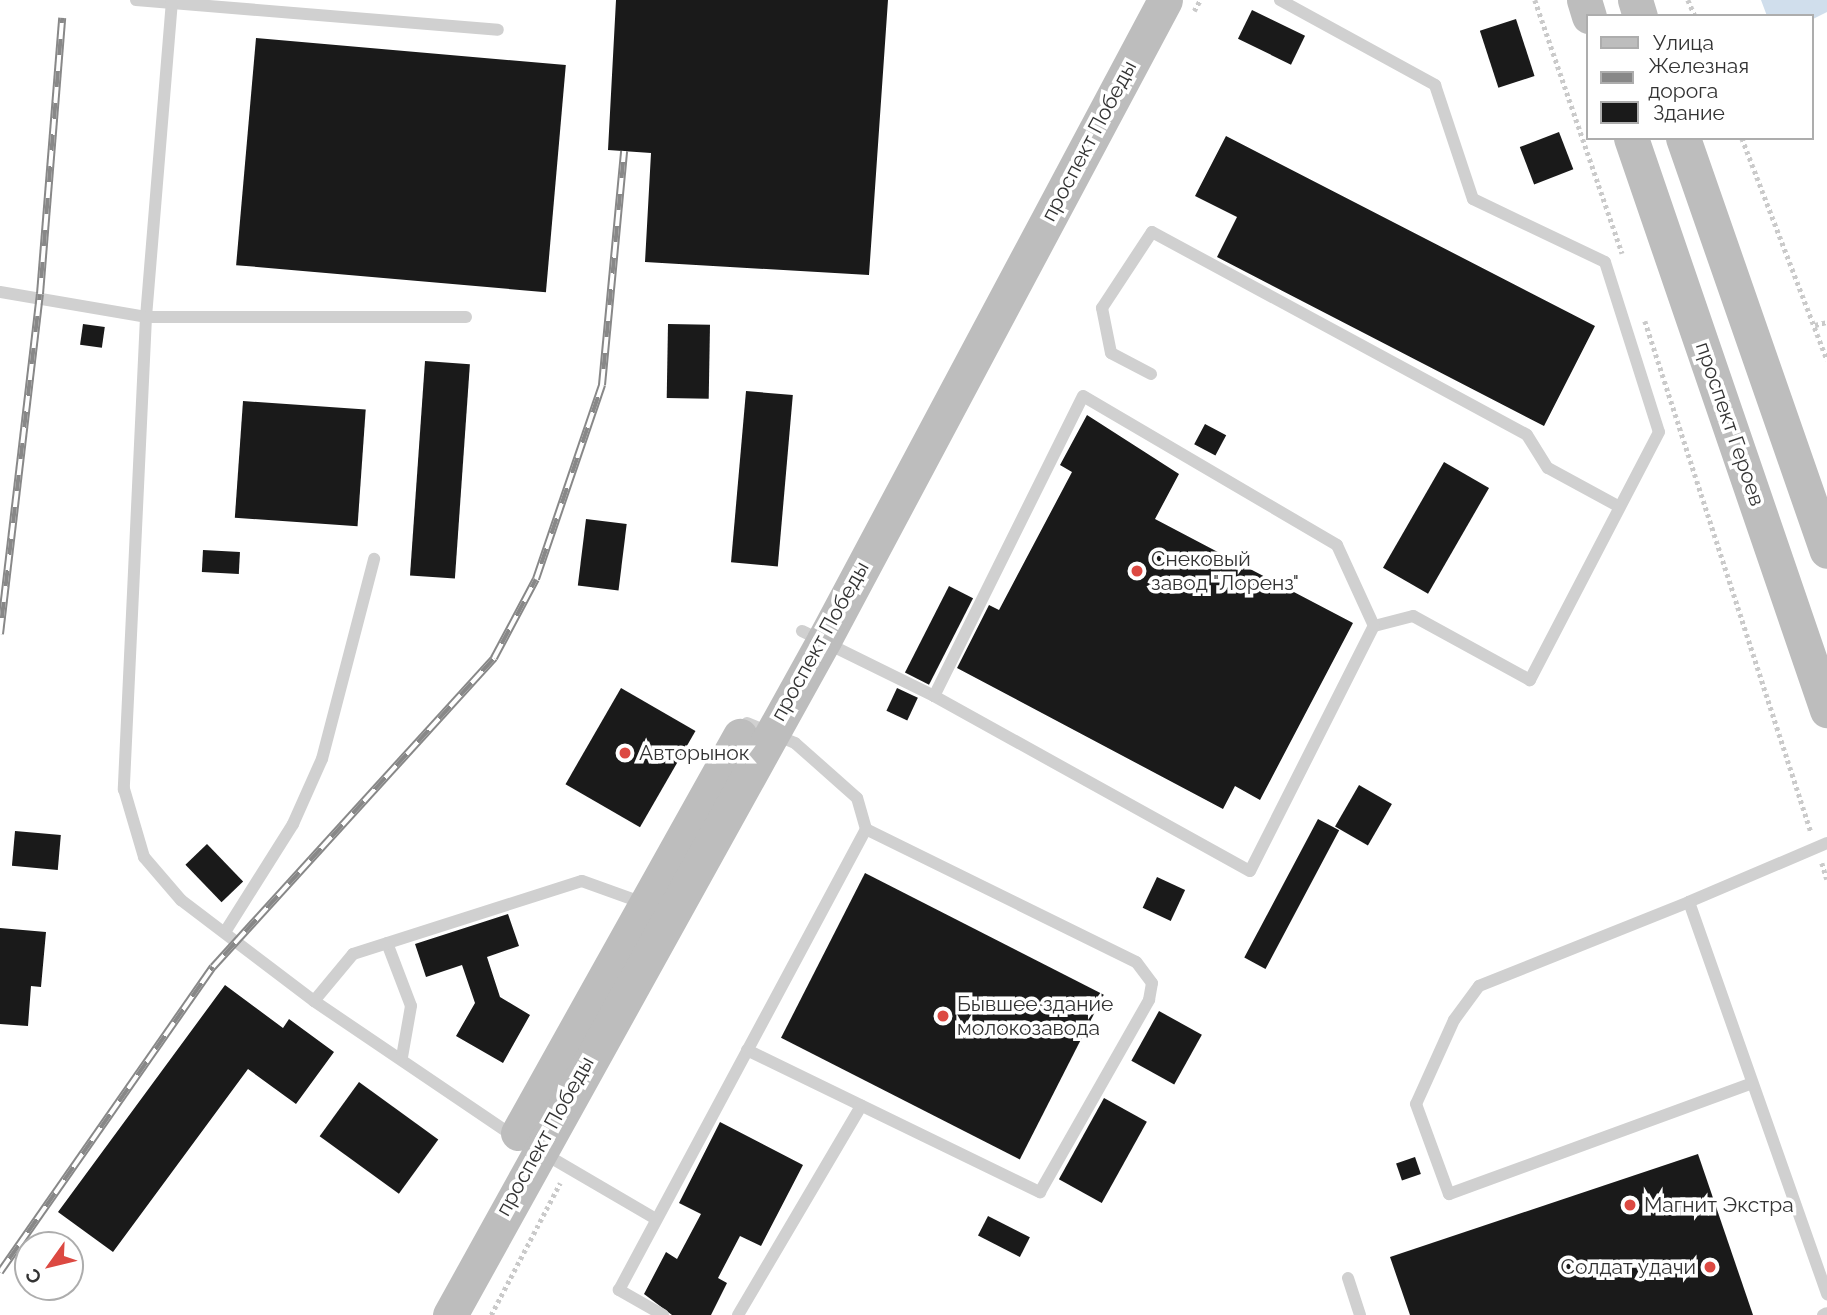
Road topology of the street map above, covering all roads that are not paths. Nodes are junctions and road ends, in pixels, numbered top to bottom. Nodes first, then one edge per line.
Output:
1 (136, 0) edge
2 (1137, 0) edge
3 (1165, 0) edge
4 (1280, 0) edge
5 (172, 3) edge
6 (498, 30) dead end
7 (1632, 140) edge
8 (1684, 140) edge
9 (0, 292) edge
10 (146, 317) junction
11 (466, 317) dead end
12 (1151, 374) dead end
13 (1618, 506) junction
14 (1827, 551) edge
15 (374, 559) dead end
16 (1374, 626) junction
17 (813, 635) junction
18 (934, 696) junction
19 (1827, 710) edge
20 (758, 727) junction
21 (866, 829) junction
22 (1822, 847) edge
23 (1689, 902) junction
24 (643, 904) junction
25 (225, 932) junction
26 (387, 943) junction
27 (314, 1002) junction
28 (747, 1050) junction
29 (402, 1057) junction
30 (1750, 1084) junction
31 (861, 1106) junction
32 (526, 1144) junction
33 (656, 1219) junction
34 (1348, 1278) dead end
35 (1827, 1294) edge
36 (424, 1315) edge
37 (450, 1315) edge
38 (663, 1315) edge
39 (738, 1315) edge
40 (1360, 1315) edge

1 - 5 lane
2 - 17 main road, проспект Победы
3 - 17 main road, проспект Победы
4 - 13 lane
5 - 6 lane
5 - 10 lane
7 - 19 main road, проспект Героев
8 - 14 main road
9 - 10 lane
10 - 11 lane
10 - 25 lane
12 - 13 lane
13 - 16 lane
15 - 25 lane
16 - 18 lane
16 - 18 lane
17 - 18 lane
17 - 20 main road, проспект Победы
20 - 21 lane
20 - 24 main road, проспект Победы
20 - 32 main road, проспект Победы
21 - 28 lane
21 - 31 lane
22 - 23 lane
23 - 30 lane
23 - 30 lane
24 - 26 lane
24 - 32 main road, проспект Победы
25 - 27 lane
26 - 27 lane
26 - 29 lane
27 - 29 lane
28 - 31 lane
28 - 33 lane
29 - 32 lane
30 - 35 lane
31 - 39 lane
32 - 33 lane
32 - 36 main road, проспект Победы
32 - 37 main road, проспект Победы
33 - 38 lane
34 - 40 lane

